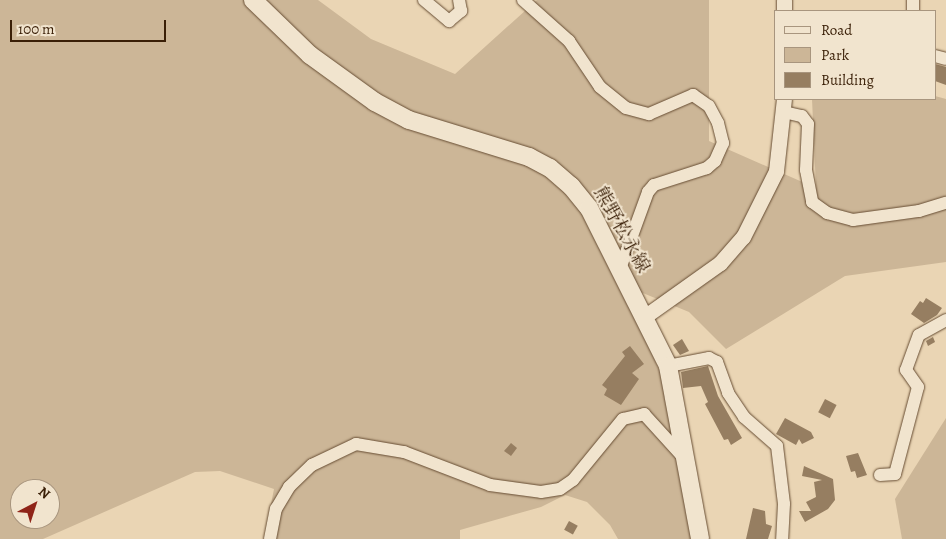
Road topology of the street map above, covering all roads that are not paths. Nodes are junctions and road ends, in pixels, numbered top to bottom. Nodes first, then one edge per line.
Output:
1 (253, 0) edge
2 (424, 0) edge
3 (459, 0) edge
4 (523, 0) edge
5 (784, 105) edge
6 (946, 203) edge
7 (620, 269) junction
8 (644, 317) junction
9 (946, 320) edge
10 (668, 366) junction
11 (685, 459) junction
12 (880, 474) dead end
13 (270, 539) edge
14 (700, 539) edge
15 (782, 539) edge

1 - 7 main road, 熊野松永線
2 - 3 street
4 - 7 street
5 - 6 street
5 - 8 street
7 - 8 main road, 熊野松永線
8 - 10 main road, 熊野松永線
9 - 12 street
10 - 11 main road, 熊野松永線
10 - 15 street
11 - 13 street
11 - 14 main road, 熊野松永線

